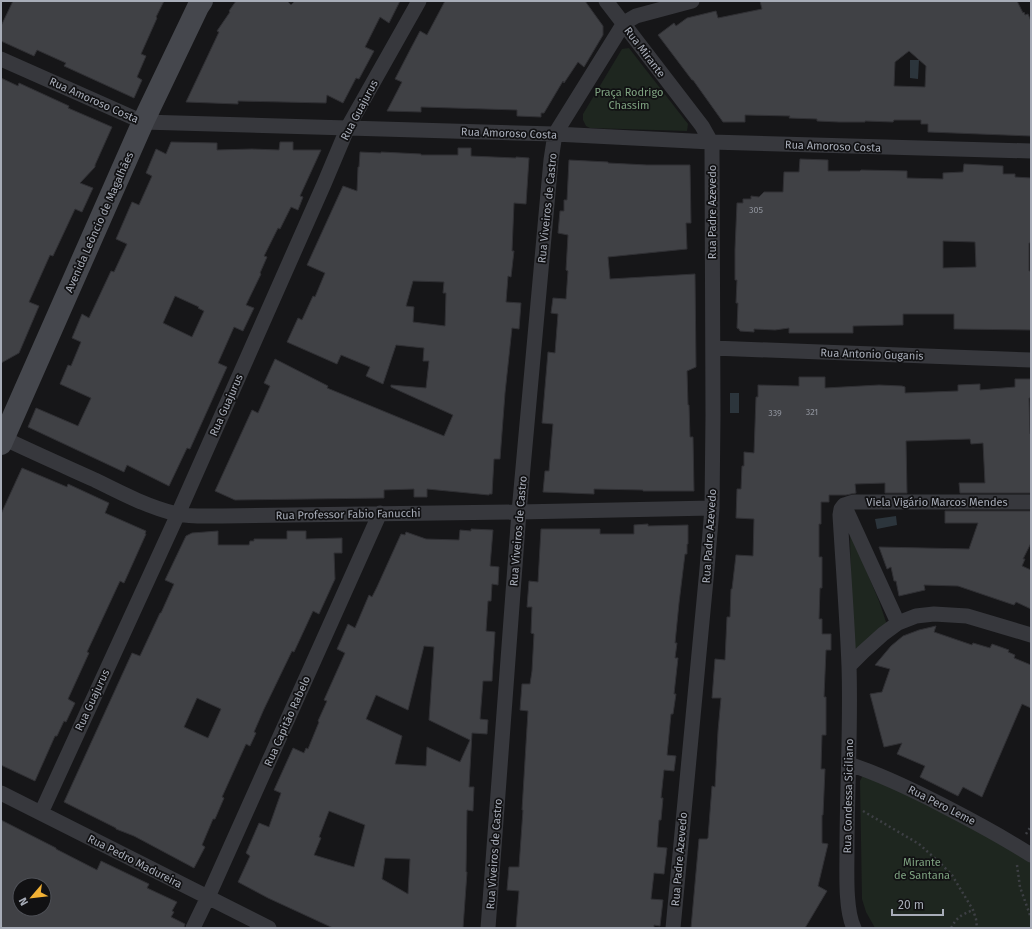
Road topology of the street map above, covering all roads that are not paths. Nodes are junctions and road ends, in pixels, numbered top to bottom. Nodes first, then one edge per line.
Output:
1 (202, 1) edge
2 (419, 1) edge
3 (606, 1) edge
4 (692, 1) edge
5 (624, 23) junction
6 (1, 59) edge
7 (143, 122) junction
8 (348, 127) junction
9 (555, 134) junction
10 (711, 142) junction
11 (1031, 151) edge
12 (713, 348) junction
13 (1031, 360) edge
14 (2, 440) edge
15 (1031, 502) edge
16 (844, 505) junction
17 (712, 508) junction
18 (519, 512) junction
19 (380, 513) junction
20 (178, 514) junction
21 (898, 623) junction
22 (1031, 635) edge
23 (849, 666) junction
24 (849, 764) junction
25 (1, 793) edge
26 (41, 813) junction
27 (1025, 851) edge
28 (208, 897) junction
29 (851, 927) edge
30 (193, 928) edge
31 (269, 928) edge
32 (488, 928) edge
33 (673, 928) edge

1 - 7 main road, Avenida Leôncio de Magalhães
2 - 8 street, Rua Guajurus
3 - 5 street, Rua Mirante
4 - 5 street
5 - 9 street
5 - 10 street, Rua Mirante
6 - 7 street, Rua Amoroso Costa
7 - 8 street, Rua Amoroso Costa
7 - 14 main road, Avenida Leôncio de Magalhães
8 - 9 street, Rua Amoroso Costa
8 - 20 street, Rua Guajurus
9 - 10 street, Rua Amoroso Costa
9 - 18 street, Rua Viveiros de Castro
10 - 11 street, Rua Amoroso Costa
10 - 12 street, Rua Padre Azevedo
12 - 13 street, Rua Antonio Guganis
12 - 17 street, Rua Padre Azevedo
14 - 20 street, Rua Professor Fabio Fanucchi
15 - 16 street, Viela Vigário Marcos Mendes
16 - 21 street
16 - 23 street, Rua Condessa Siciliano
17 - 18 street, Rua Professor Fabio Fanucchi
17 - 33 street, Rua Padre Azevedo
18 - 19 street, Rua Professor Fabio Fanucchi
18 - 32 street, Rua Viveiros de Castro
19 - 20 street, Rua Professor Fabio Fanucchi
19 - 28 street, Rua Capitão Rabelo
20 - 26 street, Rua Guajurus
21 - 22 street
21 - 23 street
23 - 24 street, Rua Condessa Siciliano
24 - 27 street, Rua Pero Leme
24 - 29 street, Rua Condessa Siciliano
25 - 26 street, Rua Pedro Madureira
26 - 28 street, Rua Pedro Madureira
28 - 30 street, Rua Capitão Rabelo
28 - 31 street, Rua Pedro Madureira

